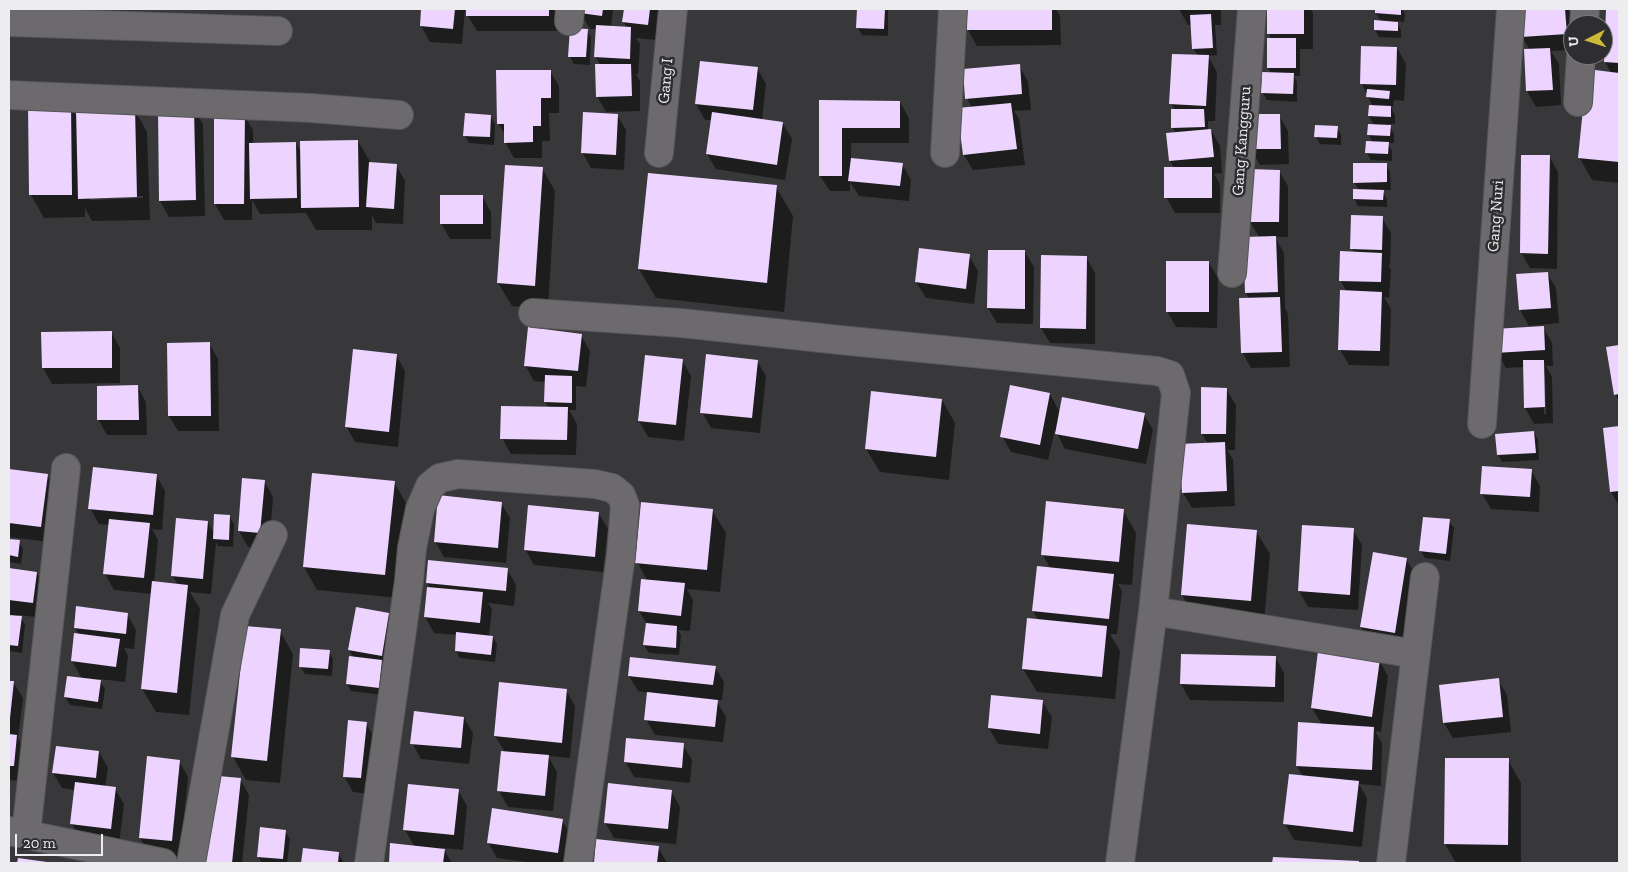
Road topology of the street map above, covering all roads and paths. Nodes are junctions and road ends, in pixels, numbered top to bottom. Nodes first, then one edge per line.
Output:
1 (673, 9) edge
2 (954, 9) edge
3 (1252, 9) edge
4 (1511, 9) edge
5 (9, 22) edge
6 (278, 32) dead end
7 (1580, 65) edge
8 (9, 95) edge
9 (1578, 102) dead end
10 (399, 115) dead end
11 (660, 153) dead end
12 (945, 153) dead end
13 (1232, 273) dead end
14 (533, 313) dead end
15 (1482, 424) dead end
16 (66, 468) dead end
17 (273, 535) dead end
18 (1425, 577) dead end
19 (1153, 611) junction
20 (1416, 654) junction
21 (18, 832) edge
22 (97, 856) edge
23 (163, 863) edge
24 (190, 863) edge
25 (369, 863) edge
26 (578, 863) edge
27 (1120, 863) edge
28 (1391, 863) edge

1 - 11 street, Gang I
2 - 12 street
3 - 13 street, Gang Kangguru
4 - 15 street, Gang Nuri
5 - 6 street
7 - 9 street
8 - 10 street
14 - 19 street
16 - 21 street
17 - 24 street
18 - 20 street
19 - 20 street
19 - 27 street
20 - 28 street
21 - 22 street
22 - 23 street
25 - 26 street

